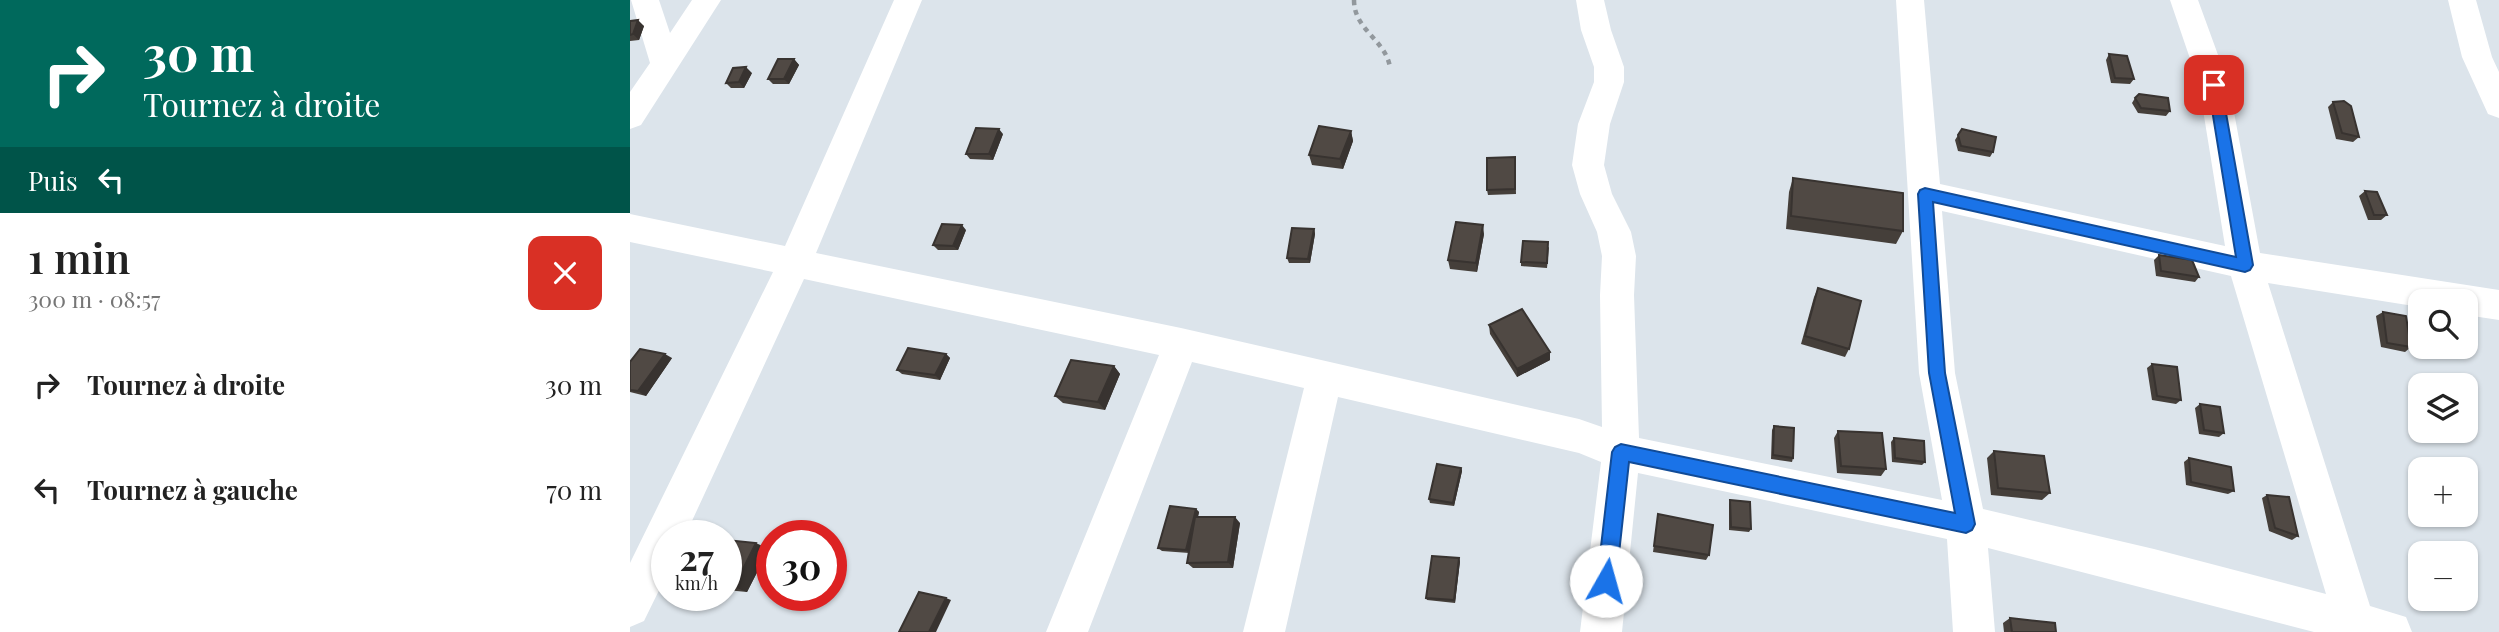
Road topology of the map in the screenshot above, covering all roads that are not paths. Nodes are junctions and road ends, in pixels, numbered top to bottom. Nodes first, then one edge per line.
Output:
1 (645, 0) edge
2 (707, 0) edge
3 (908, 0) edge
4 (1590, 0) edge
5 (1910, 0) edge
6 (2184, 0) edge
7 (2462, 0) edge
8 (665, 64) junction
9 (2499, 106) edge
10 (630, 117) edge
11 (1925, 194) junction
12 (630, 228) edge
13 (795, 263) junction
14 (2245, 265) junction
15 (2499, 305) edge
16 (1181, 344) junction
17 (1324, 379) junction
18 (1621, 452) junction
19 (1966, 524) junction
20 (630, 607) edge
21 (2357, 628) edge
22 (1067, 632) edge
23 (1264, 632) edge
24 (1601, 632) edge
25 (1973, 632) edge
26 (2391, 632) edge

1 - 8 street
2 - 8 street
3 - 13 street
4 - 18 street
5 - 11 street
6 - 14 street
7 - 9 street
8 - 10 street
11 - 14 street
11 - 19 street
12 - 13 street
13 - 16 street
13 - 20 street
14 - 15 street
14 - 21 street
16 - 17 street
16 - 22 street
17 - 18 street
17 - 23 street
18 - 19 street
18 - 24 street
19 - 21 street
19 - 25 street
21 - 26 street

